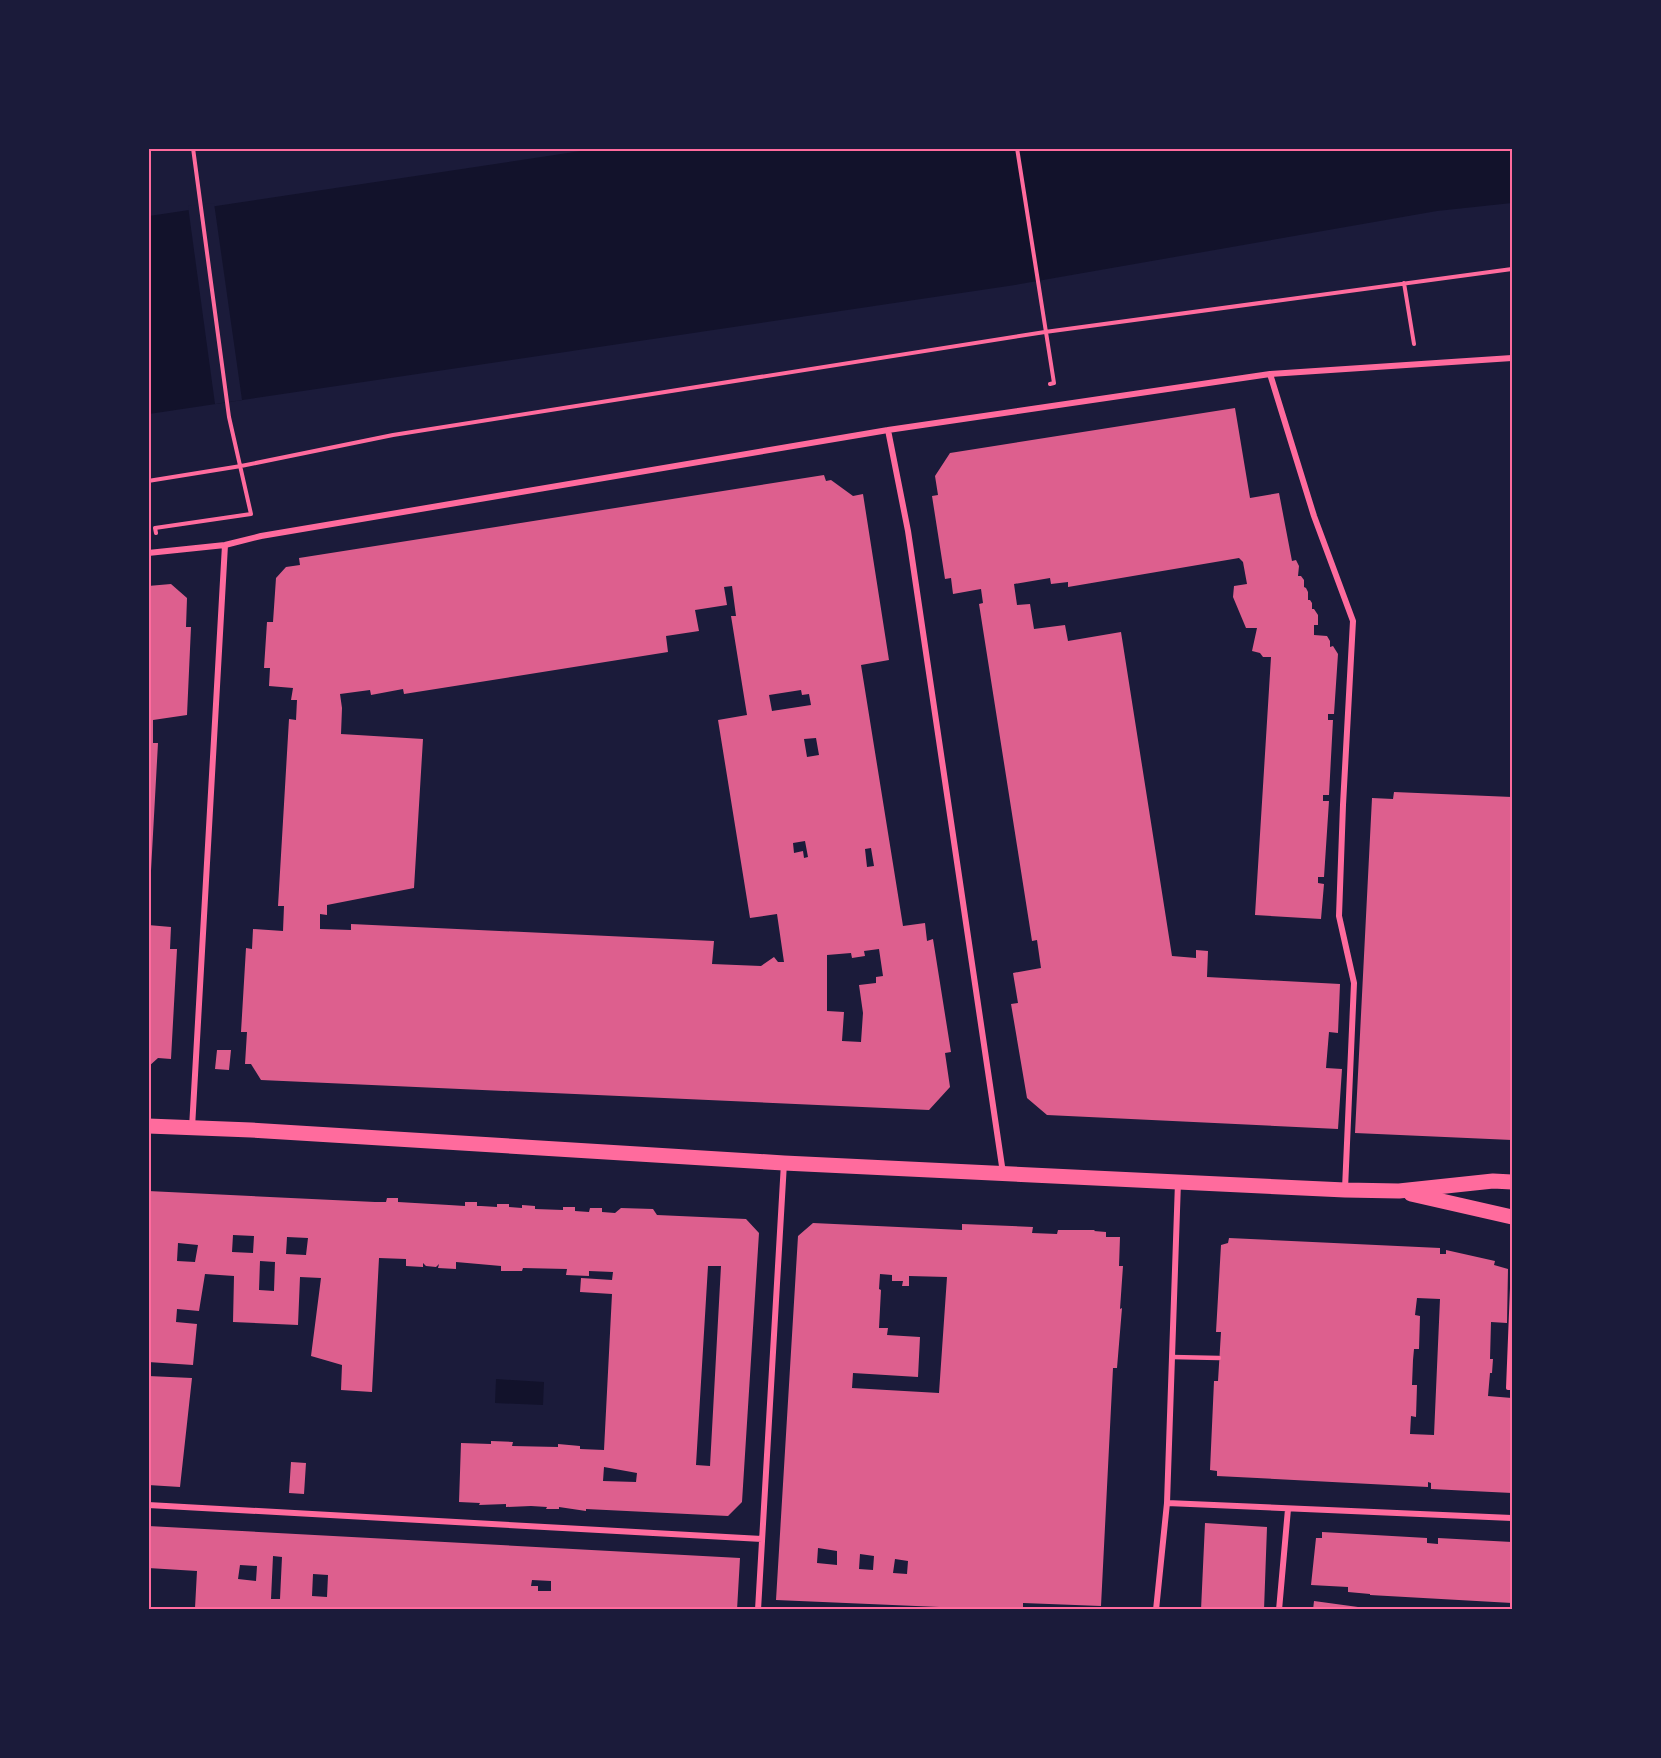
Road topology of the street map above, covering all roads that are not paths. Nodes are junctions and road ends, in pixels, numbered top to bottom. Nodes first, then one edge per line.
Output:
1 (1512, 358) edge
2 (1270, 374) junction
3 (888, 430) junction
4 (225, 545) junction
5 (148, 553) edge
6 (148, 1126) edge
7 (192, 1128) junction
8 (784, 1163) junction
9 (1003, 1173) junction
10 (1178, 1181) junction
11 (1512, 1182) edge
12 (1345, 1190) junction
13 (1399, 1191) junction
14 (1512, 1218) edge
15 (1172, 1357) junction
16 (1219, 1358) dead end
17 (1167, 1503) junction
18 (148, 1505) edge
19 (1288, 1509) junction
20 (1512, 1518) edge
21 (762, 1539) junction
22 (758, 1610) edge
23 (1156, 1610) edge
24 (1279, 1610) edge

1 - 2 street
2 - 3 street
2 - 12 street
3 - 4 street
3 - 9 street
4 - 5 street
4 - 7 street
6 - 7 main road
7 - 8 main road
8 - 9 main road
8 - 21 street
9 - 10 main road
10 - 12 main road
10 - 15 street
11 - 13 main road
12 - 13 main road
13 - 14 main road
15 - 16 lane
15 - 17 street
17 - 19 street
17 - 23 street
18 - 21 street
19 - 20 street
19 - 24 street
21 - 22 street

